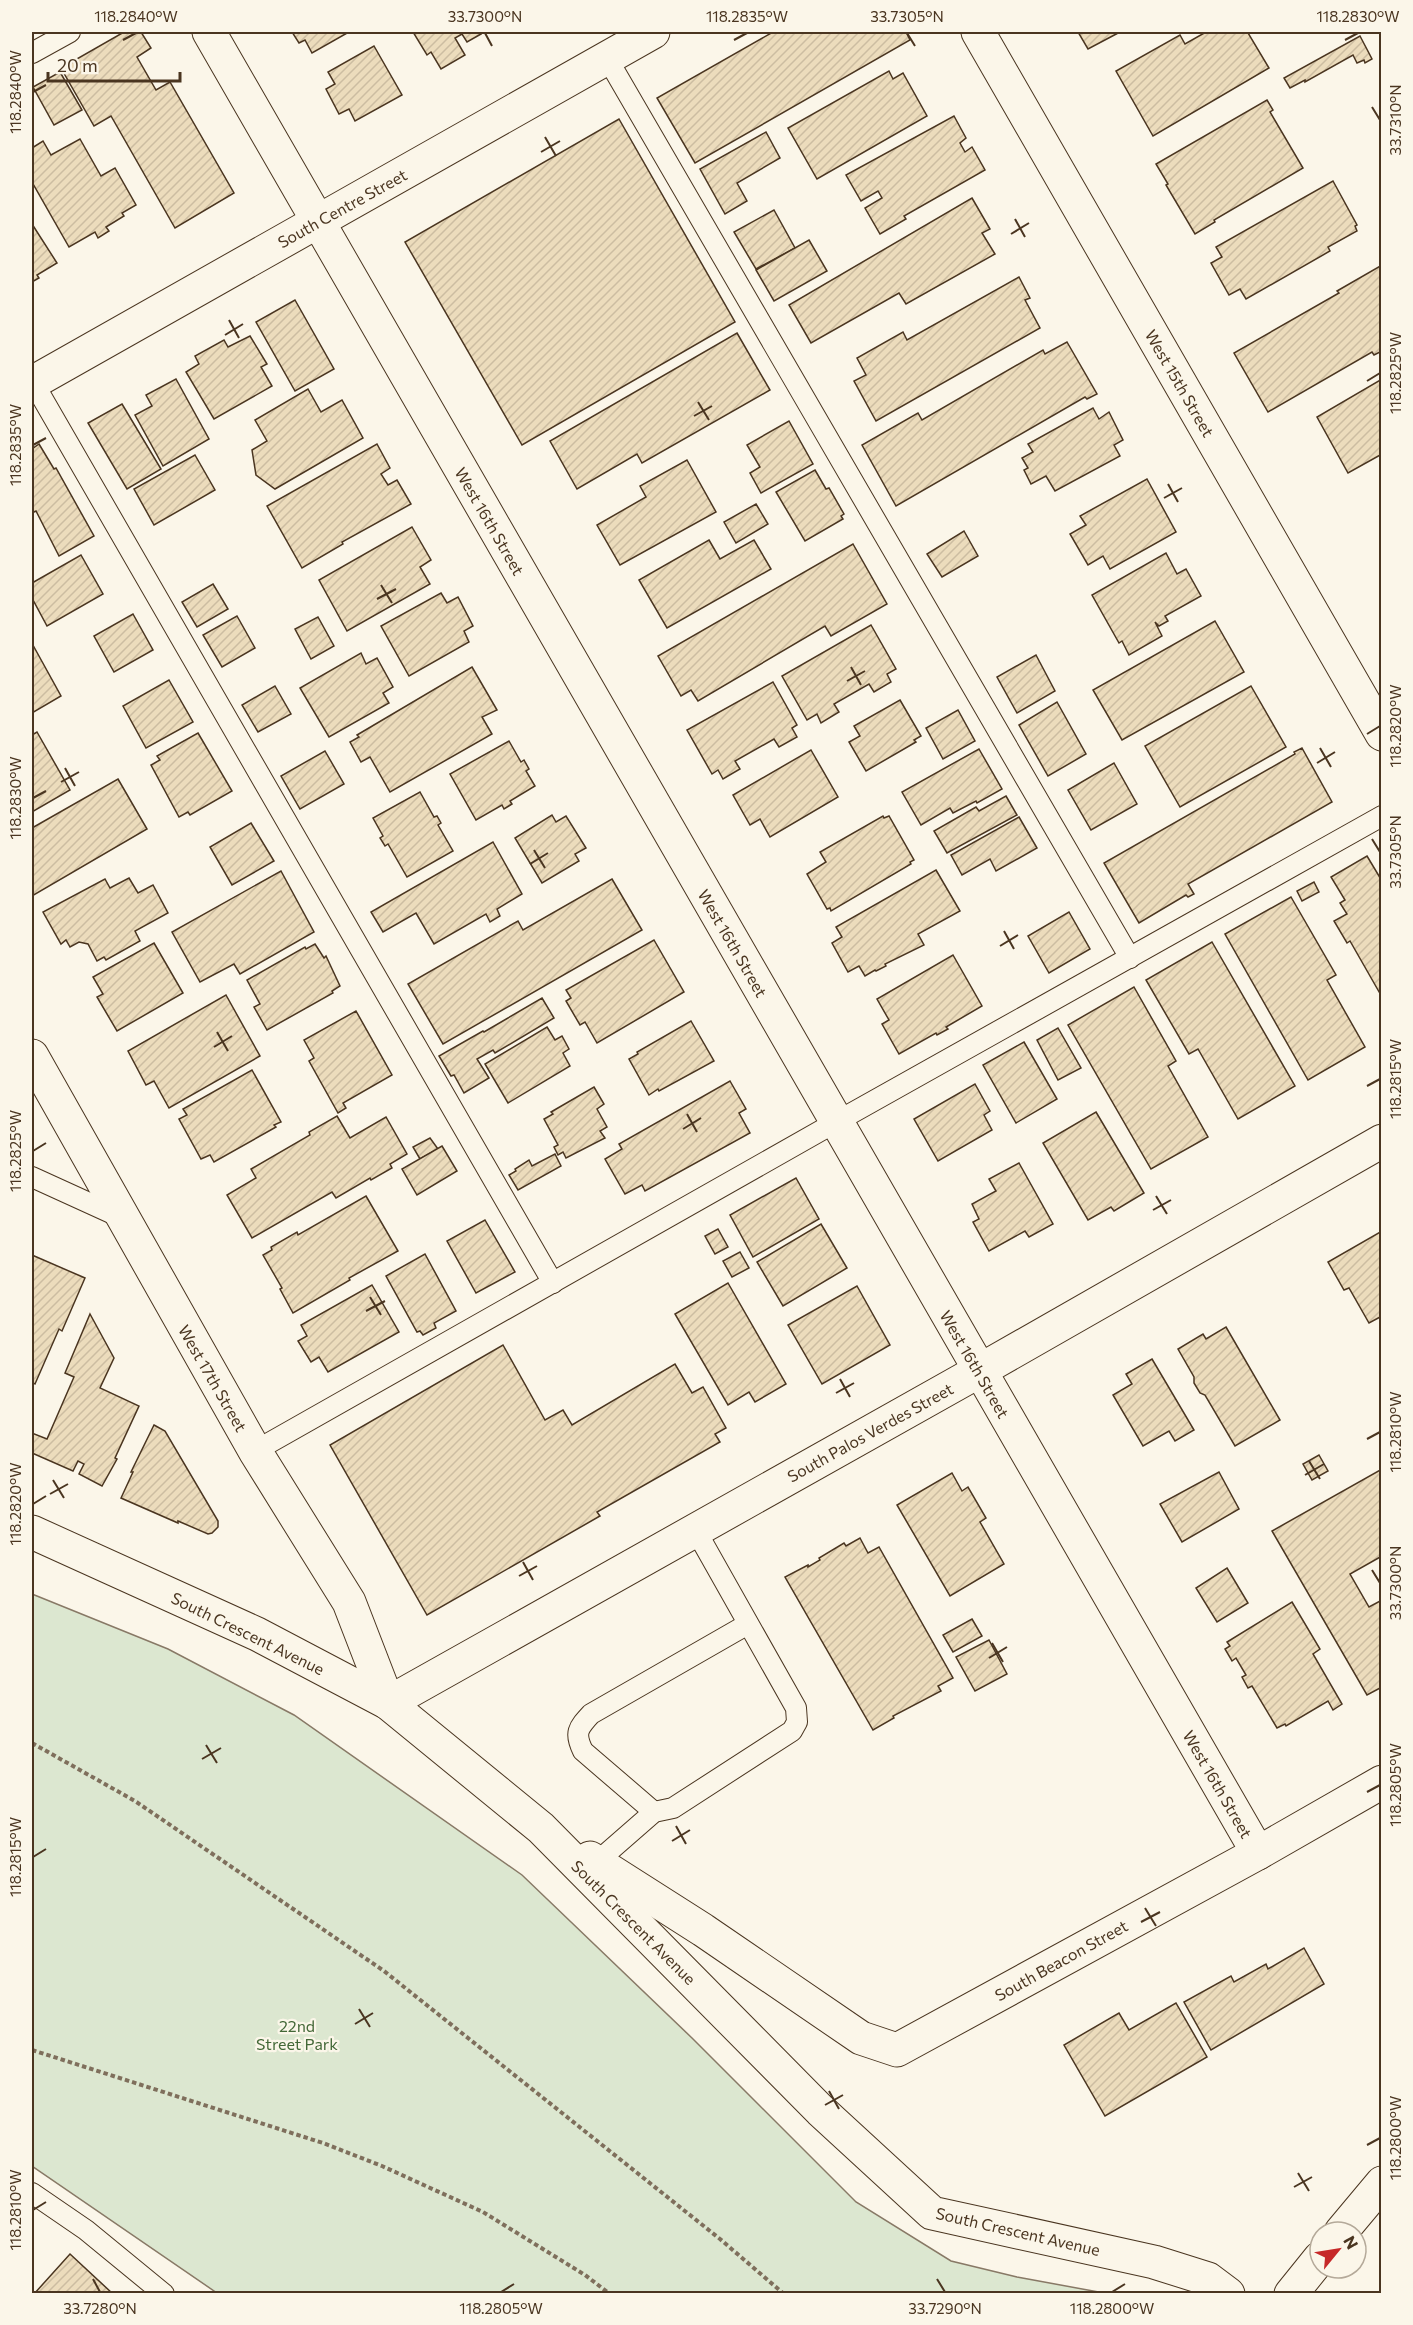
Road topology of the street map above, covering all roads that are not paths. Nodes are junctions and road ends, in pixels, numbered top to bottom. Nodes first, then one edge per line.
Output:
1 (70, 32) edge
2 (209, 32) edge
3 (652, 32) edge
4 (978, 32) edge
5 (32, 53) edge
6 (607, 58) junction
7 (318, 222) junction
8 (32, 383) edge
9 (1382, 734) edge
10 (1382, 816) edge
11 (1130, 958) junction
12 (32, 1056) edge
13 (836, 1122) junction
14 (1382, 1141) edge
15 (32, 1177) edge
16 (122, 1218) junction
17 (553, 1283) junction
18 (979, 1371) junction
19 (255, 1451) junction
20 (695, 1529) junction
21 (32, 1532) edge
22 (748, 1624) junction
23 (388, 1702) junction
24 (1382, 1782) edge
25 (654, 1812) junction
26 (1258, 1852) junction
27 (591, 1868) junction
28 (1379, 2189) edge
29 (32, 2193) edge
30 (1352, 2220) edge
31 (1308, 2273) edge
32 (164, 2294) edge
33 (1228, 2294) edge
34 (1291, 2294) edge

1 - 5 lane
2 - 7 street, West 16th Street
3 - 6 street, South Centre Street
4 - 9 street, West 15th Street
6 - 7 street, South Centre Street
6 - 11 lane
7 - 8 street, South Centre Street
7 - 13 street, West 16th Street
8 - 17 lane
10 - 11 lane
11 - 13 lane
12 - 16 street, West 17th Street
13 - 17 lane
13 - 18 street, West 16th Street
14 - 18 street, South Palos Verdes Street
15 - 16 lane
16 - 19 street, West 17th Street
17 - 19 lane
18 - 20 street, South Palos Verdes Street
18 - 26 street, West 16th Street
19 - 23 street, West 17th Street
20 - 22 lane
20 - 23 street, South Palos Verdes Street
21 - 23 street, South Crescent Avenue
22 - 25 lane
22 - 25 lane
23 - 27 street, South Crescent Avenue
24 - 26 street, South Beacon Street
25 - 27 lane
26 - 27 street, South Beacon Street
27 - 33 street, South Crescent Avenue
28 - 30 street
29 - 32 lane
31 - 34 street

